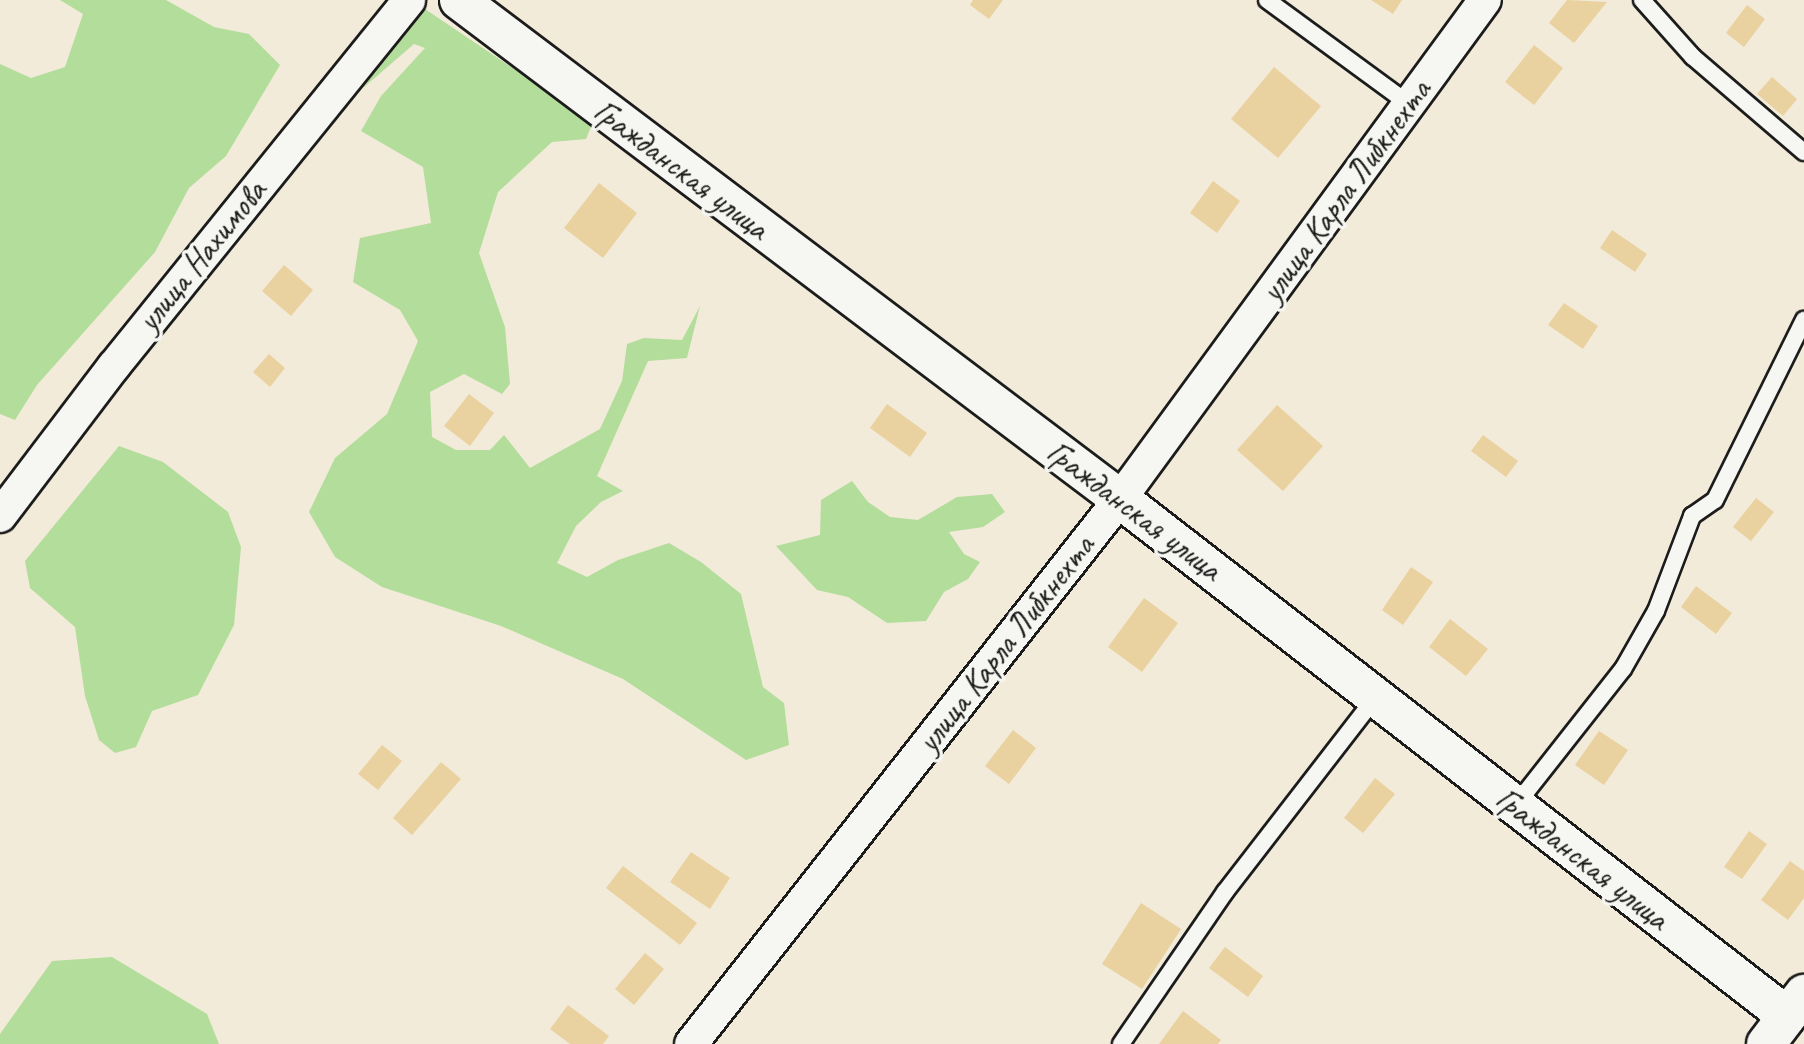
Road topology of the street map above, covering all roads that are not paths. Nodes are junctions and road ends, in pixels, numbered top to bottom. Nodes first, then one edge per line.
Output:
1 (409, 0) edge
2 (459, 0) edge
3 (1267, 0) edge
4 (1485, 0) edge
5 (1642, 0) edge
6 (1409, 104) junction
7 (1804, 152) edge
8 (1804, 320) edge
9 (1120, 499) junction
10 (0, 516) edge
11 (1375, 698) junction
12 (1514, 807) junction
13 (1790, 1021) edge
14 (691, 1044) edge
15 (1121, 1044) edge

1 - 10 street, улица Нахимова
2 - 9 street, Гражданская улица
3 - 6 lane
4 - 6 street, улица Карла Либкнехта
5 - 7 lane
6 - 9 street, улица Карла Либкнехта
8 - 12 lane
9 - 11 street, Гражданская улица
9 - 14 street, улица Карла Либкнехта
11 - 12 street, Гражданская улица
11 - 15 lane
12 - 13 street, Гражданская улица

